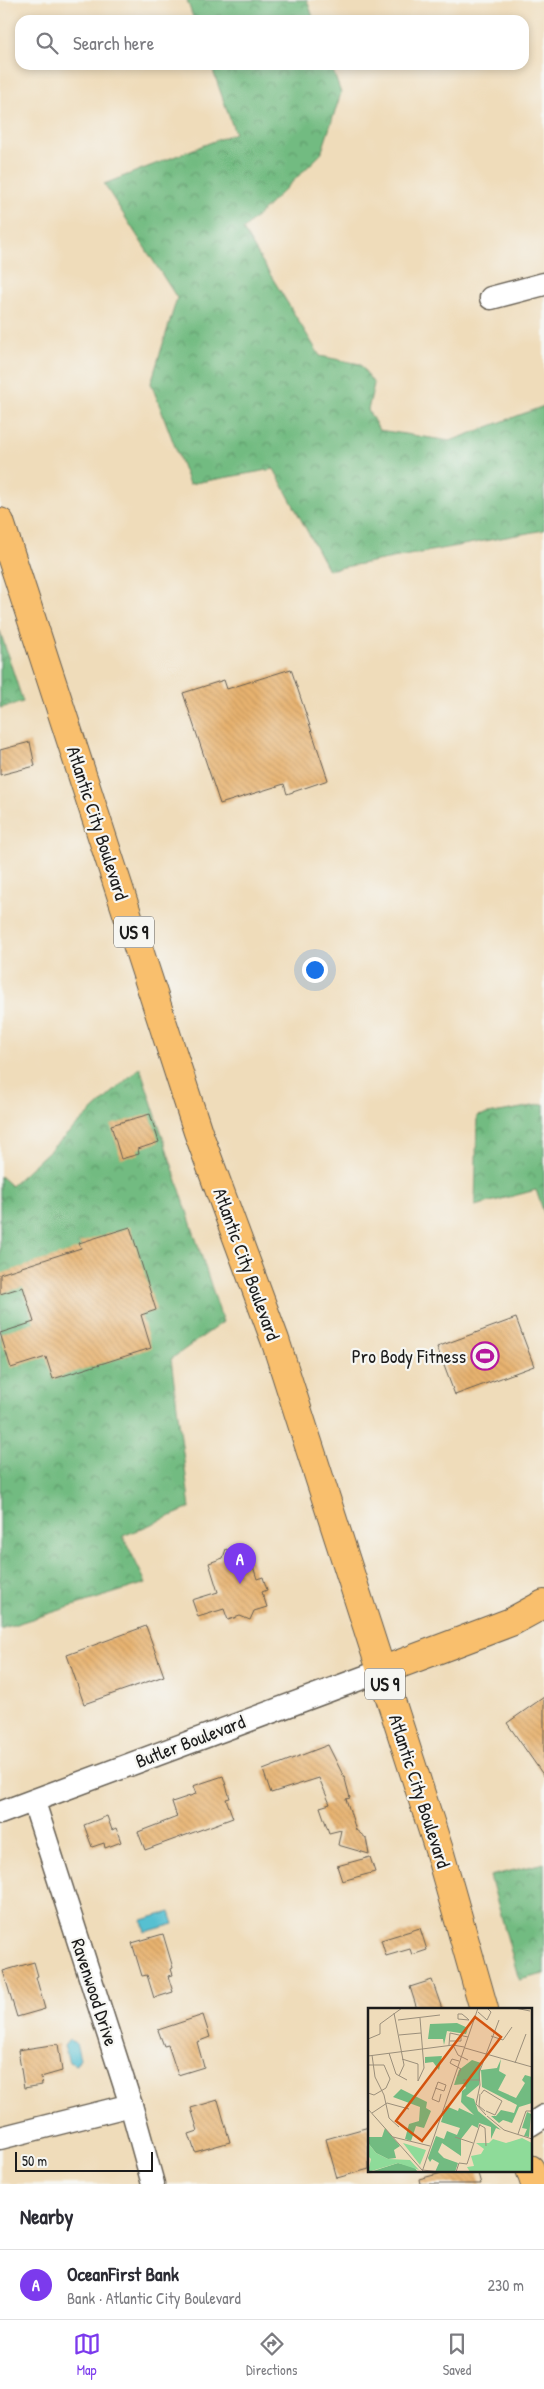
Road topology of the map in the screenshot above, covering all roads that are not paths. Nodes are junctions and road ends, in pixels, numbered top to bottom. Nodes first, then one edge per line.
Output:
1 (544, 284) edge
2 (491, 298) dead end
3 (0, 522) edge
4 (544, 1604) edge
5 (381, 1671) junction
6 (34, 1802) junction
7 (0, 1813) edge
8 (484, 2008) edge
9 (131, 2105) junction
10 (544, 2116) edge
11 (532, 2124) edge
12 (0, 2138) edge
13 (531, 2172) edge
14 (153, 2184) edge
15 (535, 2184) edge

1 - 2 street
3 - 5 main road, Atlantic City Boulevard / US 9
4 - 5 main road
5 - 6 street, Butler Boulevard
5 - 8 main road, Atlantic City Boulevard / US 9
6 - 7 street, Butler Boulevard
6 - 9 street, Ravenwood Drive
9 - 12 street
9 - 14 street, Ravenwood Drive
10 - 11 street
13 - 15 main road

